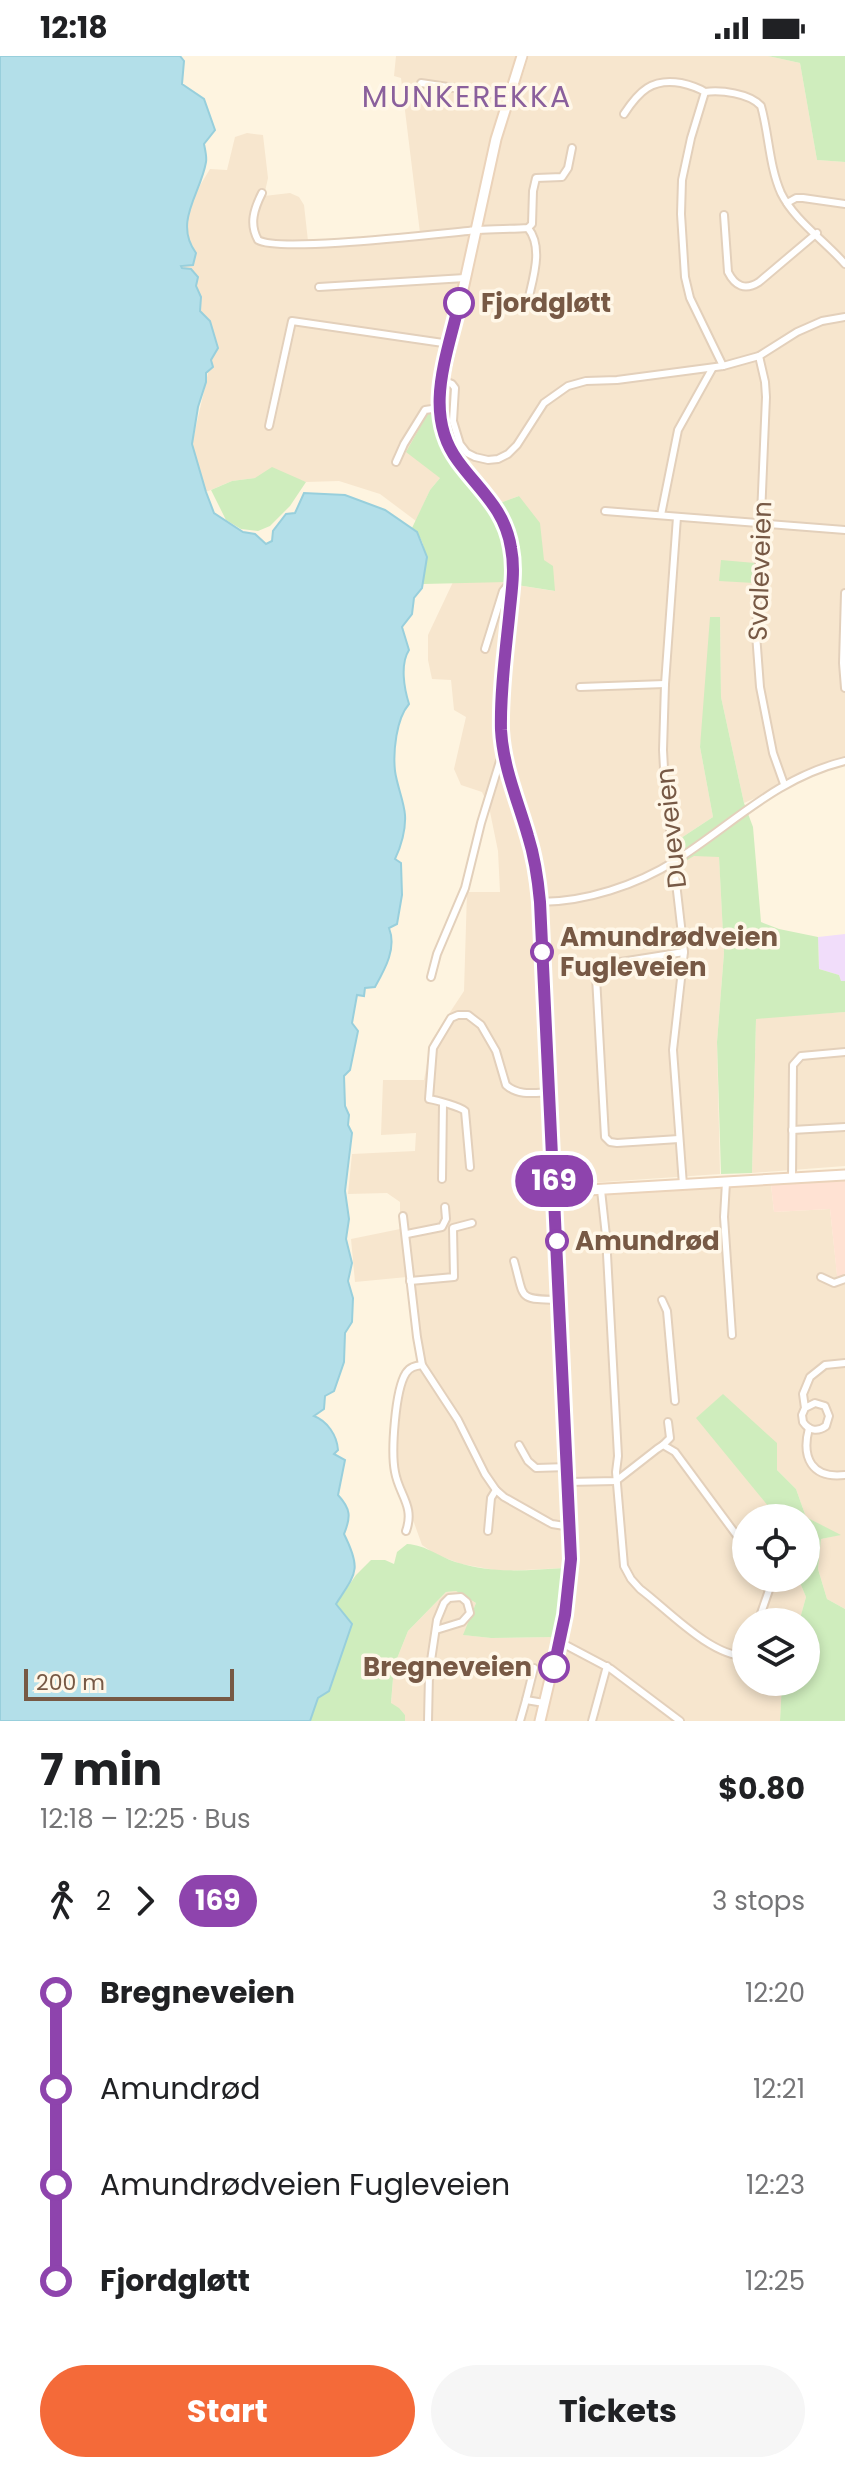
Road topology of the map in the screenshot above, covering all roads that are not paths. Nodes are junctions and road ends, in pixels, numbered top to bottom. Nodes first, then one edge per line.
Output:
1 (522, 56) edge
2 (421, 83) dead end
3 (705, 92) junction
4 (508, 96) junction
5 (624, 114) dead end
6 (572, 148) dead end
7 (262, 193) dead end
8 (787, 203) junction
9 (845, 204) edge
10 (724, 215) dead end
11 (528, 228) junction
12 (476, 230) junction
13 (817, 233) junction
14 (845, 264) edge
15 (465, 278) junction
16 (319, 287) dead end
17 (527, 306) dead end
18 (845, 317) edge
19 (450, 344) junction
20 (759, 356) junction
21 (723, 366) junction
22 (712, 369) junction
23 (442, 380) junction
24 (439, 408) junction
25 (269, 426) dead end
26 (396, 462) dead end
27 (605, 511) dead end
28 (661, 515) junction
29 (677, 517) junction
30 (761, 524) junction
31 (845, 530) edge
32 (512, 586) junction
33 (845, 593) edge
34 (485, 649) dead end
35 (844, 673) edge
36 (665, 684) junction
37 (580, 687) dead end
38 (845, 688) edge
39 (505, 758) junction
40 (845, 761) edge
41 (784, 784) junction
42 (674, 861) junction
43 (540, 902) junction
44 (684, 952) junction
45 (431, 977) dead end
46 (845, 1052) edge
47 (549, 1092) junction
48 (443, 1104) junction
49 (845, 1127) edge
50 (792, 1130) junction
51 (679, 1139) junction
52 (470, 1167) dead end
53 (845, 1175) edge
54 (792, 1178) junction
55 (442, 1179) dead end
56 (726, 1182) junction
57 (683, 1185) junction
58 (601, 1190) junction
59 (554, 1192) junction
60 (445, 1207) dead end
61 (403, 1216) dead end
62 (472, 1223) dead end
63 (407, 1234) junction
64 (514, 1261) dead end
65 (821, 1277) dead end
66 (845, 1279) edge
67 (410, 1281) junction
68 (560, 1300) junction
69 (662, 1300) dead end
70 (732, 1335) dead end
71 (845, 1363) edge
72 (422, 1365) junction
73 (675, 1401) dead end
74 (805, 1408) junction
75 (668, 1422) dead end
76 (809, 1428) junction
77 (519, 1445) dead end
78 (663, 1445) junction
79 (568, 1467) junction
80 (845, 1475) edge
81 (616, 1481) junction
82 (568, 1482) junction
83 (496, 1490) junction
84 (571, 1527) junction
85 (732, 1529) edge
86 (406, 1531) dead end
87 (488, 1531) dead end
88 (436, 1630) junction
89 (560, 1642) junction
90 (732, 1654) edge
91 (607, 1666) junction
92 (534, 1668) dead end
93 (526, 1700) junction
94 (544, 1703) junction
95 (428, 1721) edge
96 (520, 1721) edge
97 (540, 1721) edge
98 (592, 1721) edge
99 (680, 1721) edge

1 - 4 main road
2 - 4 street
3 - 5 street
3 - 8 street
3 - 21 street
4 - 12 main road
6 - 11 street
7 - 12 street
8 - 9 street
8 - 13 street
10 - 13 street
11 - 12 street
11 - 17 street
12 - 15 main road
13 - 14 street
15 - 16 street
15 - 19 main road
18 - 20 street
19 - 23 main road
19 - 25 street
20 - 21 street
20 - 30 street, Svaleveien
21 - 22 street
22 - 23 street
22 - 28 street
23 - 24 main road
24 - 26 street
24 - 32 main road
27 - 28 street
28 - 29 street
29 - 30 street
29 - 36 street, Dueveien
30 - 31 street
30 - 41 street, Svaleveien
32 - 34 street
32 - 39 main road
33 - 35 street
35 - 38 street
36 - 37 street
36 - 42 street, Dueveien
39 - 43 main road
39 - 45 street
40 - 41 street
41 - 42 street
42 - 43 street
42 - 44 street, Dueveien
43 - 47 main road
44 - 51 street, Dueveien
44 - 51 street
46 - 50 street
47 - 48 street
47 - 59 main road
48 - 52 street
48 - 55 street
49 - 50 street
50 - 54 street
51 - 57 street, Dueveien
53 - 54 main road
54 - 56 main road
56 - 57 main road
56 - 70 street
57 - 58 main road
58 - 59 main road
58 - 81 street
59 - 68 main road
60 - 63 street
61 - 63 street
62 - 67 street
63 - 67 street
64 - 68 street
65 - 66 street
67 - 72 street
68 - 79 main road
69 - 73 street
71 - 74 street
72 - 83 street
72 - 86 street
74 - 76 street
74 - 76 street
75 - 78 street
76 - 80 street
77 - 79 street
78 - 81 street
78 - 85 street
79 - 82 main road
81 - 82 street
81 - 90 street
82 - 84 main road
83 - 84 street
83 - 87 street
84 - 89 main road
88 - 88 street
88 - 95 street
89 - 91 street
89 - 94 main road
91 - 98 street
91 - 99 street
92 - 93 street
93 - 94 street
93 - 96 street
94 - 97 main road

